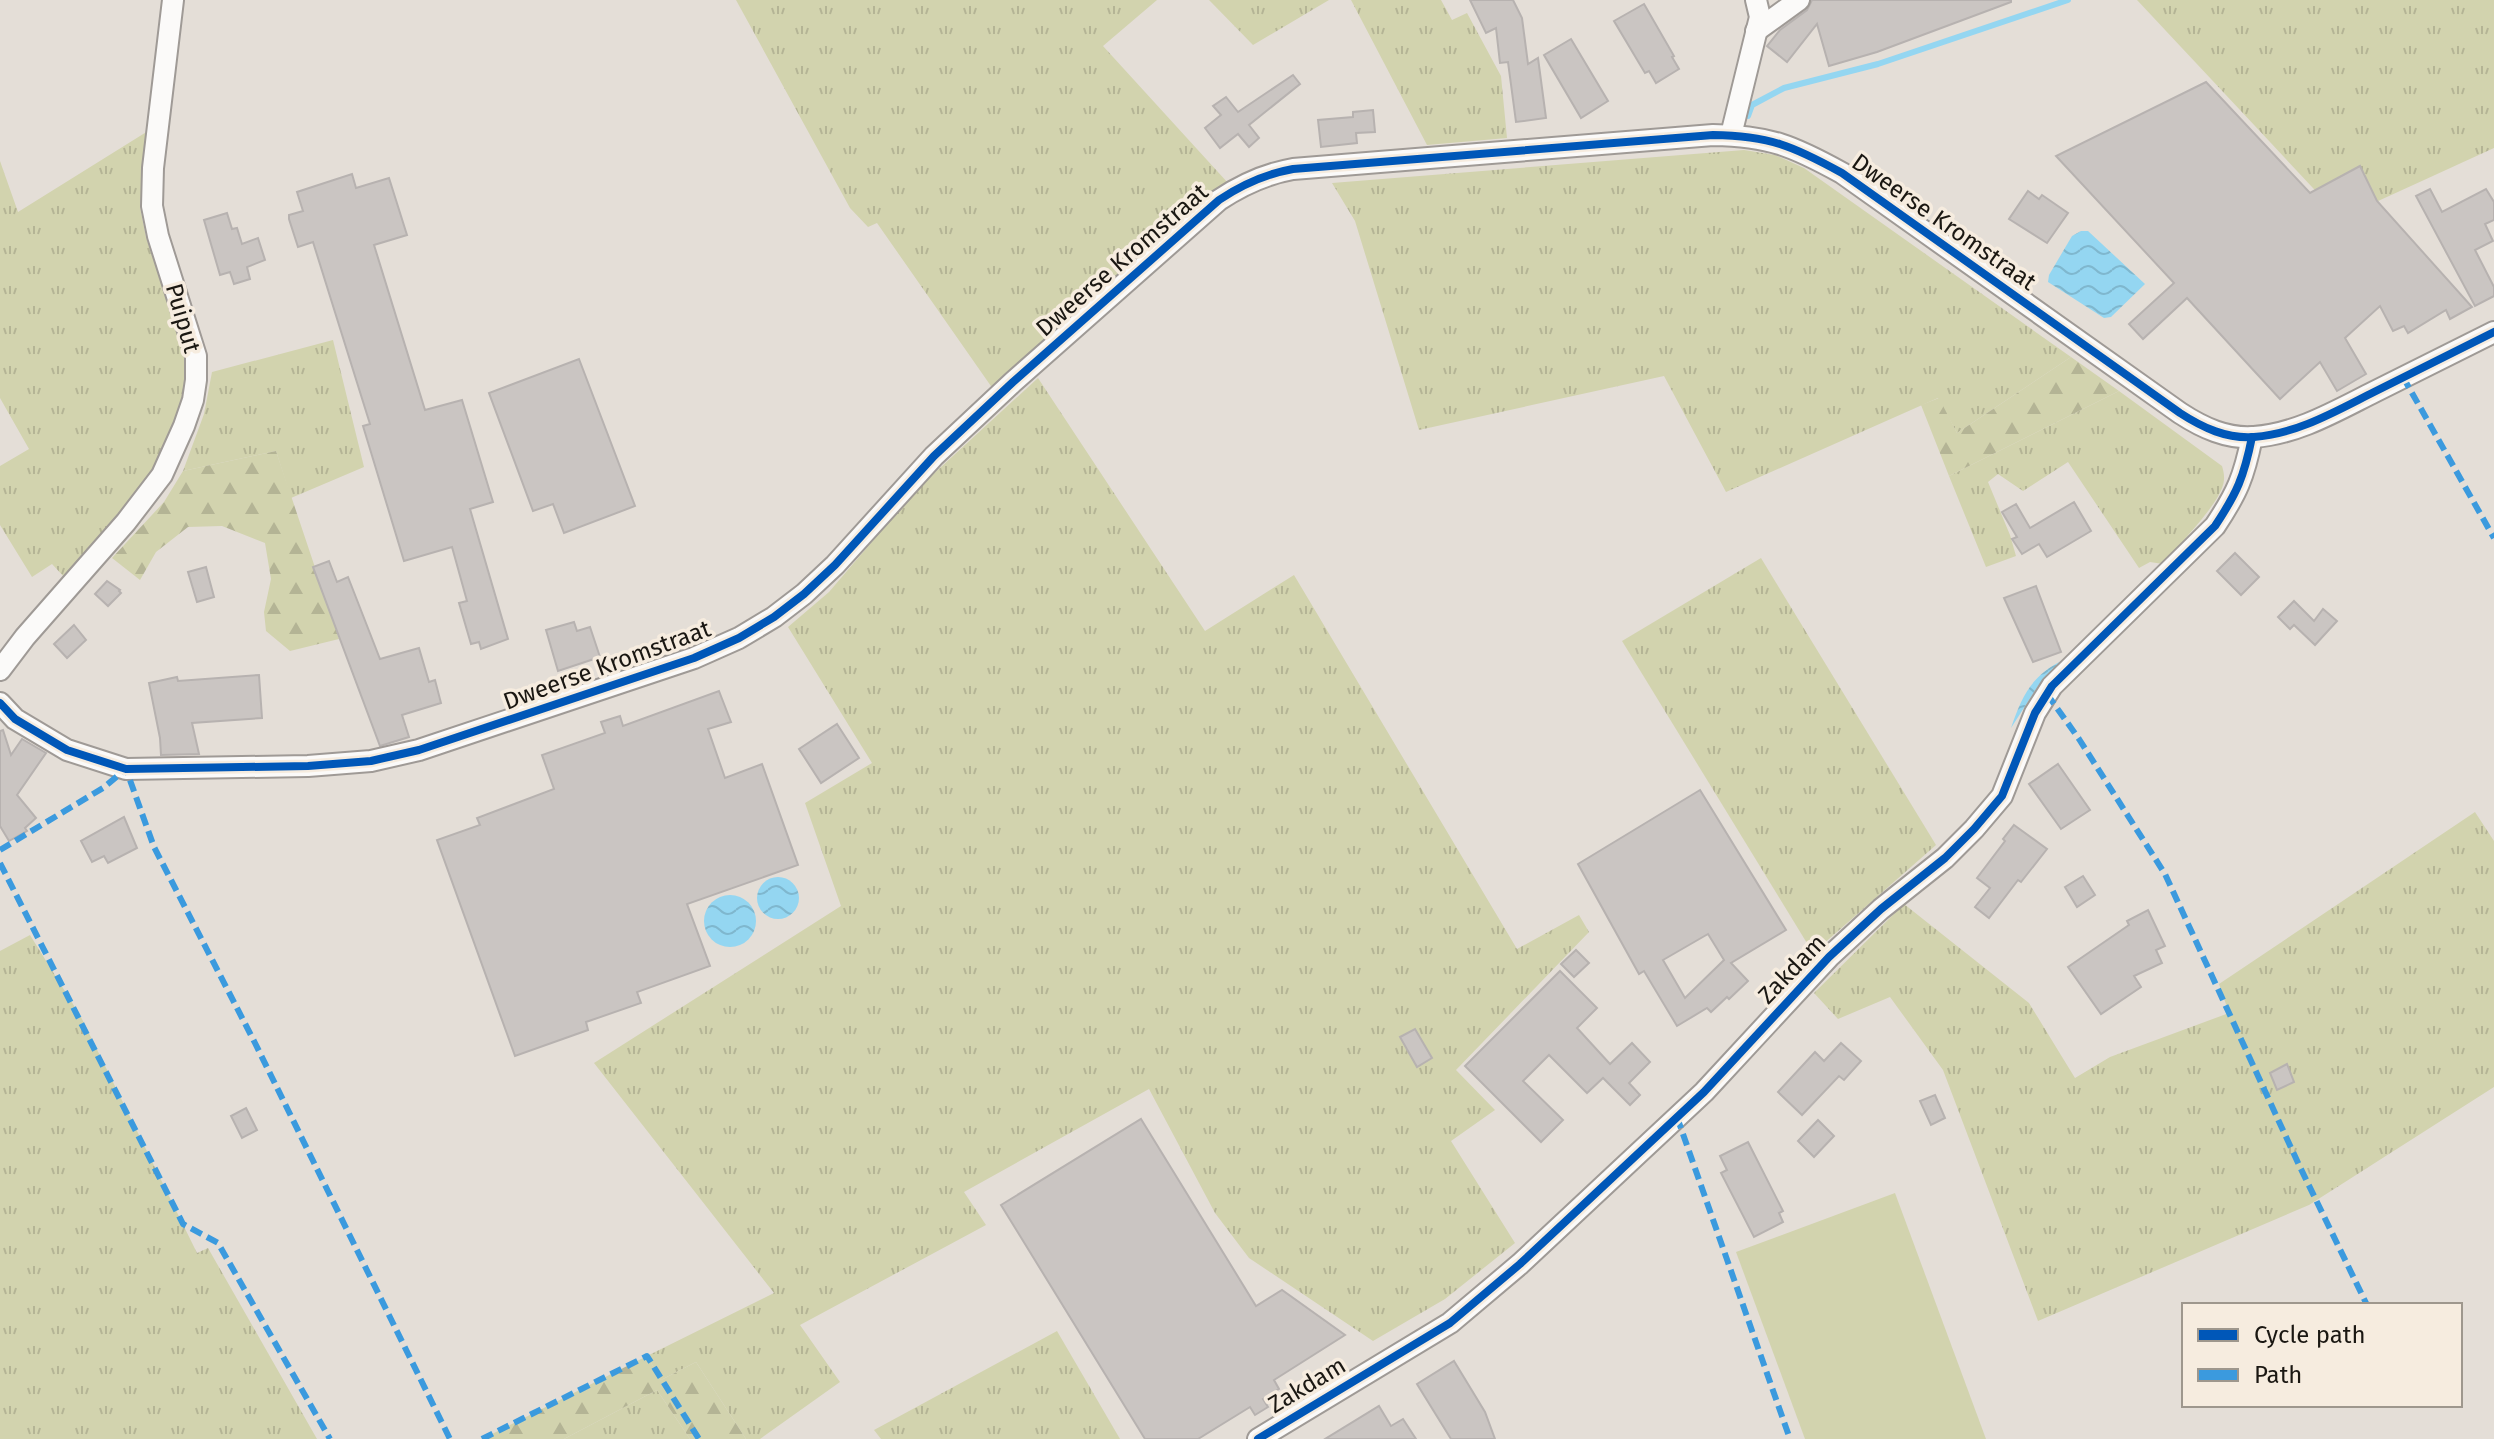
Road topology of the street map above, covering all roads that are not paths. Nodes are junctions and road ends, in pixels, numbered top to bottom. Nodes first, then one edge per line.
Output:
1 (173, 0) edge
2 (1756, 0) edge
3 (1799, 0) edge
4 (1756, 31) junction
5 (1731, 135) junction
6 (2494, 332) edge
7 (2252, 437) junction
8 (0, 670) edge
9 (0, 703) edge
10 (1258, 1439) edge

1 - 8 street, Puiput
2 - 4 street
3 - 4 street
4 - 5 street
5 - 7 street, Dweerse Kromstraat
5 - 9 street, Dweerse Kromstraat
6 - 7 street, Dweerse Kromstraat
7 - 10 street, Zakdam

